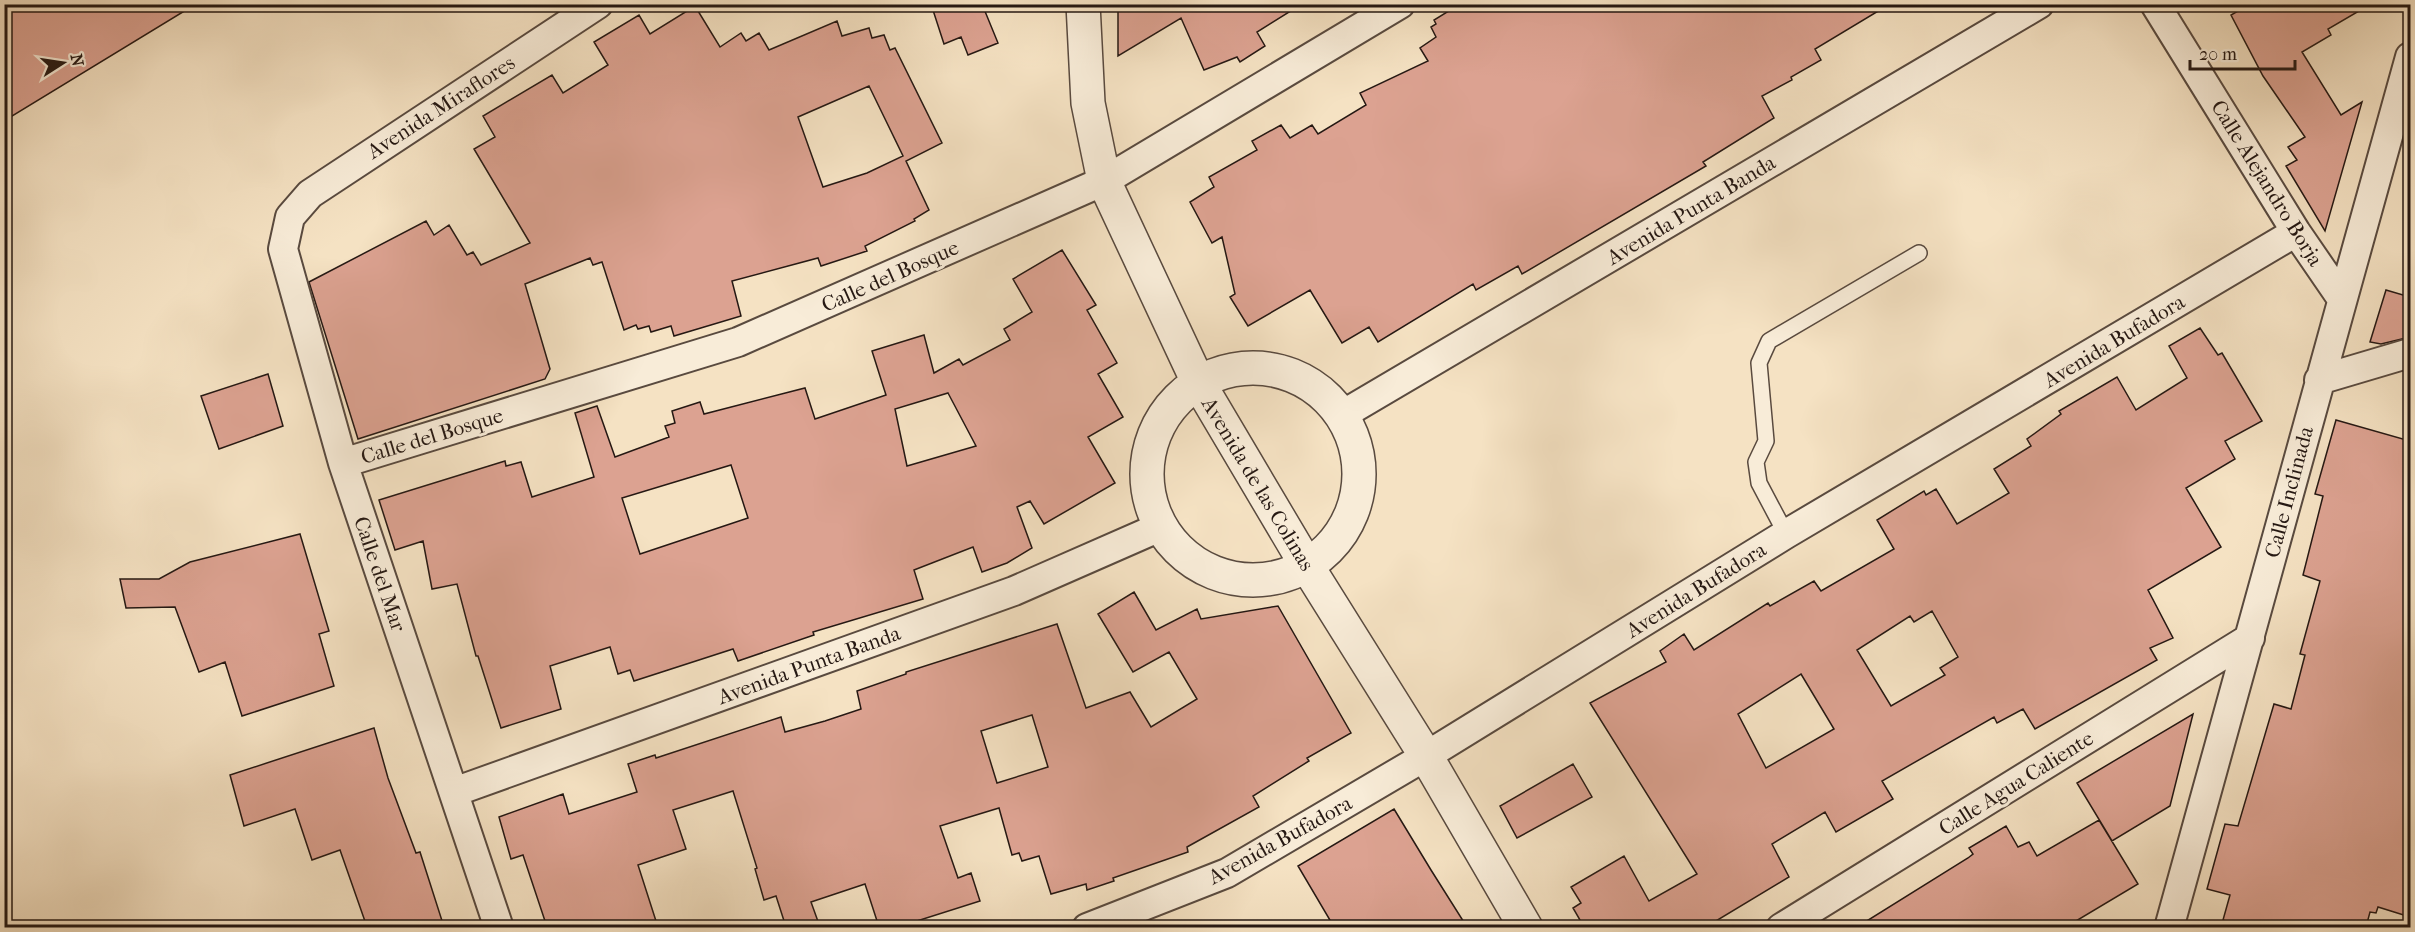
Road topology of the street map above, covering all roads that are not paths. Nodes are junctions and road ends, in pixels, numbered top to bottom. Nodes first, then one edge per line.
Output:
1 (598, 4) edge
2 (1083, 4) edge
3 (1400, 4) edge
4 (2039, 4) edge
5 (2155, 4) edge
6 (2410, 57) edge
7 (1104, 181) junction
8 (290, 217) joint
9 (2296, 232) junction
10 (1919, 253) dead end
11 (2342, 299) junction
12 (2410, 353) edge
13 (2319, 380) junction
14 (1198, 382) junction
15 (1342, 415) junction
16 (343, 463) junction
17 (1160, 527) junction
18 (1786, 534) junction
19 (1307, 566) junction
20 (2250, 638) junction
21 (1426, 756) junction
22 (454, 792) junction
23 (499, 927) edge
24 (1087, 927) edge
25 (1526, 927) edge
26 (1781, 927) edge
27 (2169, 927) edge

1 - 8 street, Avenida Miraflores
2 - 7 street, Avenida de las Colinas
3 - 7 street, Calle del Bosque
4 - 15 street, Avenida Punta Banda
5 - 9 street, Calle Alejandro Borja
6 - 11 street, Calle Inclinada
7 - 14 street, Avenida de las Colinas
7 - 16 street, Calle del Bosque
8 - 16 street, Calle del Mar
9 - 11 street, Calle Alejandro Borja
9 - 18 street, Avenida Bufadora
10 - 18 lane
11 - 13 street, Calle Inclinada
12 - 13 street
13 - 20 street, Calle Inclinada
14 - 15 street
14 - 17 street
14 - 19 street, Avenida de las Colinas
15 - 19 street
16 - 22 street, Calle del Mar
17 - 19 street
17 - 22 street, Avenida Punta Banda
18 - 21 street, Avenida Bufadora
19 - 21 street, Avenida de las Colinas
20 - 26 street, Calle Agua Caliente
20 - 27 street, Calle Inclinada
21 - 24 street, Avenida Bufadora
21 - 25 street, Avenida de las Colinas
22 - 23 street, Calle del Mar

